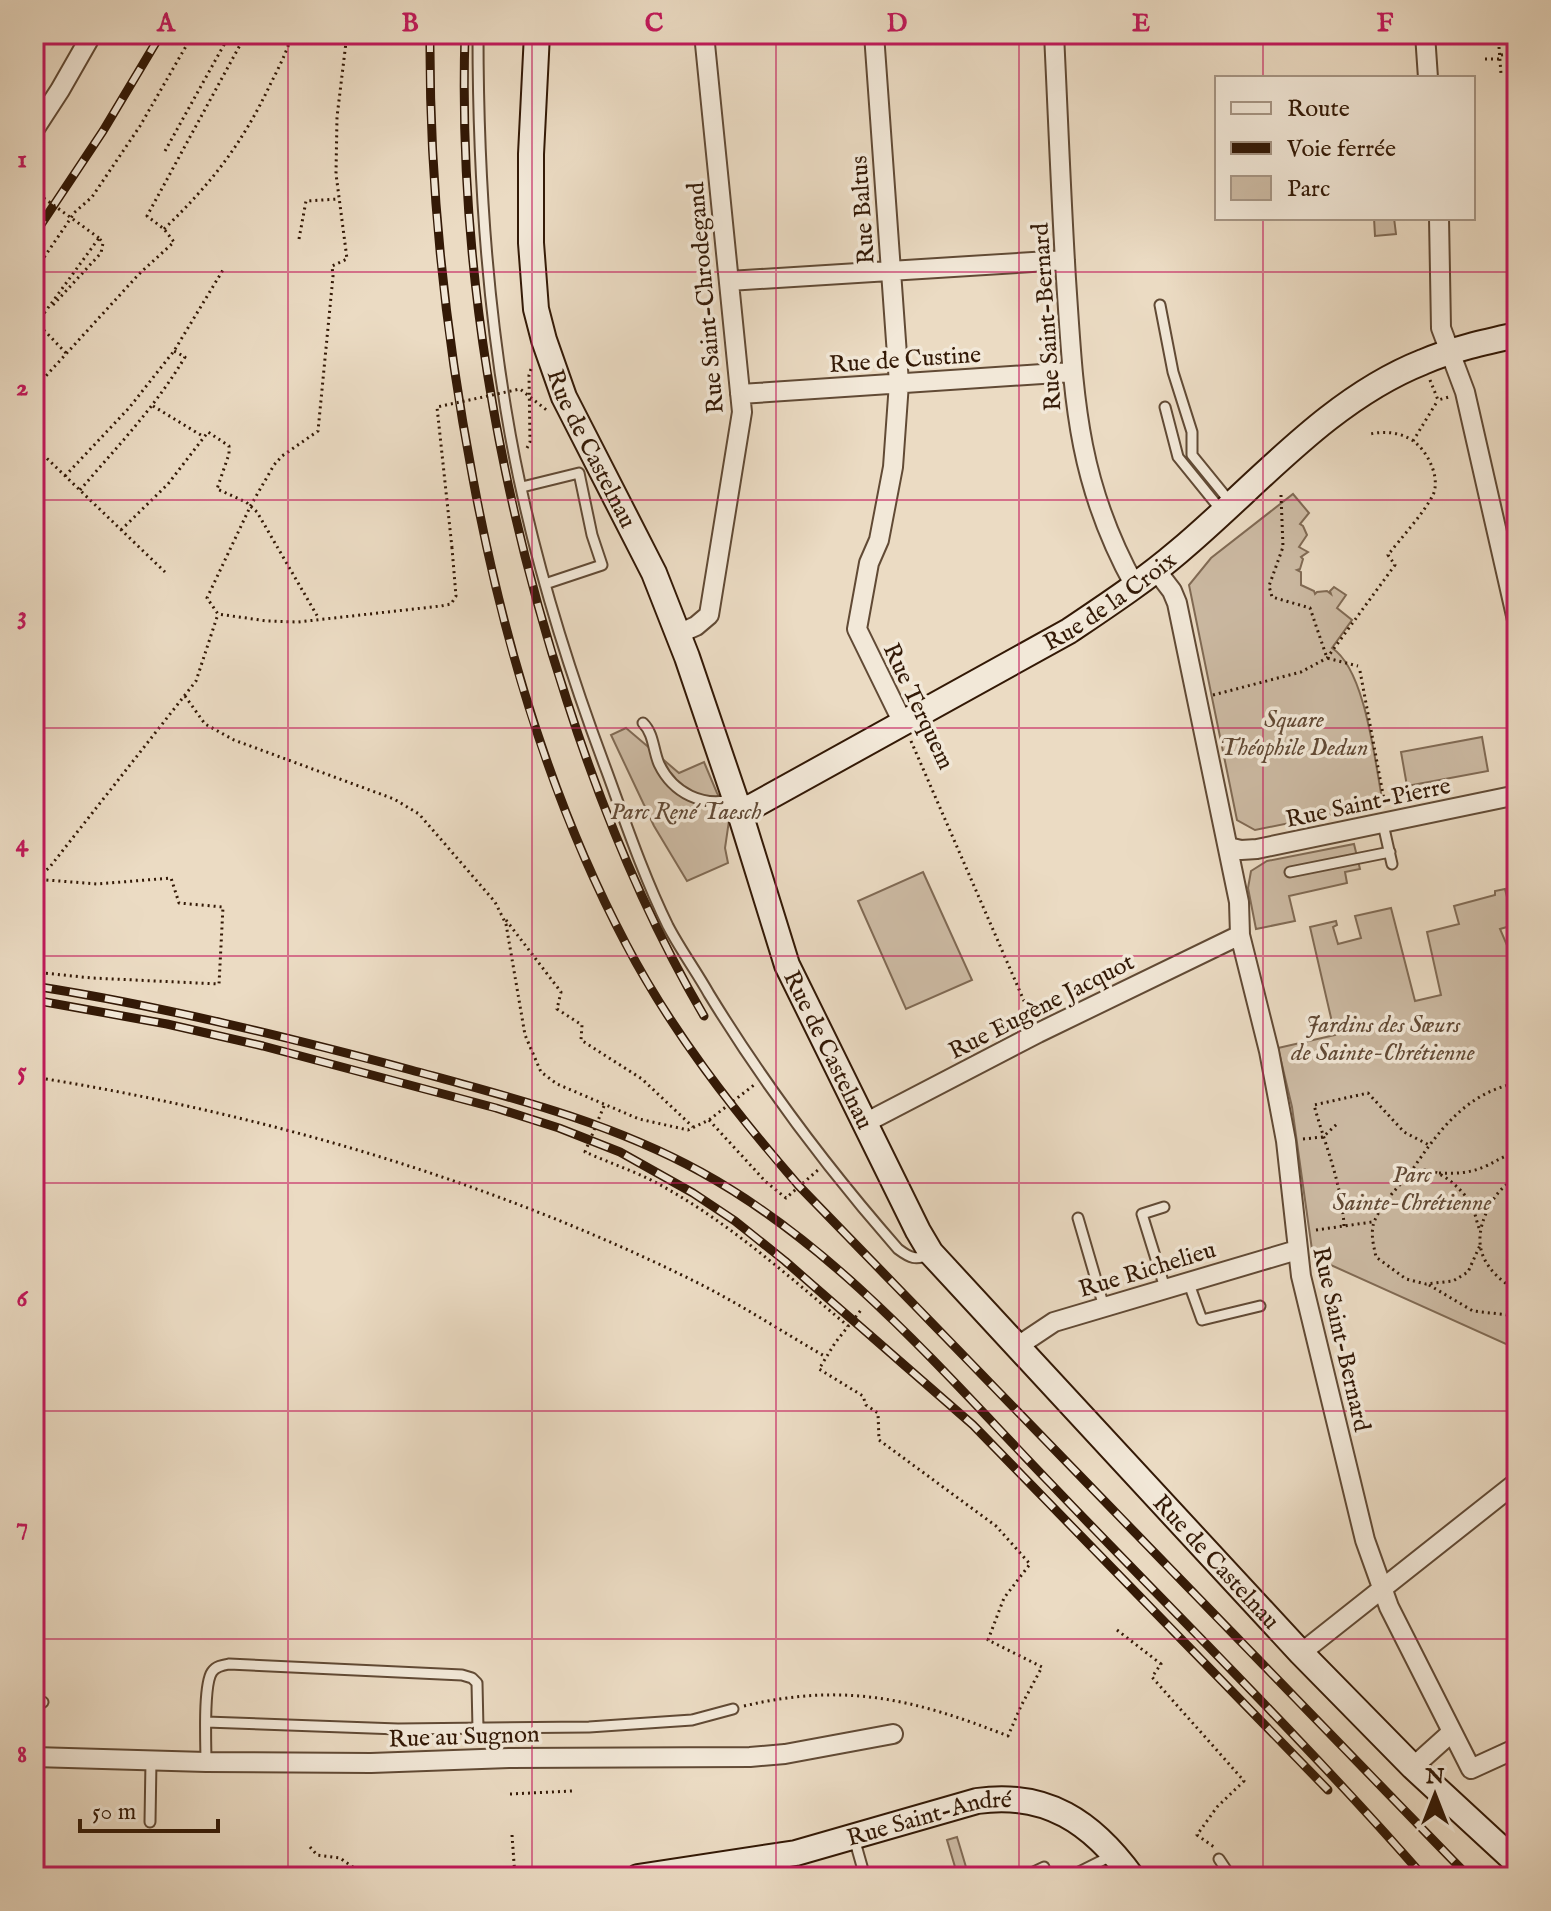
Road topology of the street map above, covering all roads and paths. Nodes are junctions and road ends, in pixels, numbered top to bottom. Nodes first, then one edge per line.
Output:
1 (92, 34) edge
2 (193, 34) edge
3 (230, 34) edge
4 (246, 34) edge
5 (292, 34) edge
6 (347, 34) edge
7 (478, 34) edge
8 (537, 34) edge
9 (704, 34) edge
10 (874, 34) edge
11 (1054, 34) edge
12 (1425, 34) edge
13 (1499, 47) dead end
14 (1517, 53) edge
15 (1500, 57) junction
16 (1485, 59) dead end
17 (1501, 74) dead end
18 (1428, 76) edge
19 (34, 130) edge
20 (165, 151) dead end
21 (34, 191) edge
22 (40, 195) junction
23 (338, 199) junction
24 (34, 204) edge
25 (1439, 220) edge
26 (164, 229) junction
27 (99, 238) junction
28 (299, 239) dead end
29 (1065, 260) junction
30 (223, 270) dead end
31 (34, 272) edge
32 (891, 272) junction
33 (729, 281) junction
34 (1160, 305) dead end
35 (44, 315) junction
36 (1517, 335) edge
37 (174, 351) junction
38 (1450, 352) junction
39 (66, 353) junction
40 (538, 367) dead end
41 (1072, 372) junction
42 (1430, 381) dead end
43 (899, 383) junction
44 (34, 389) edge
45 (740, 394) junction
46 (1451, 396) dead end
47 (1438, 400) junction
48 (551, 405) dead end
49 (153, 406) junction
50 (1165, 407) dead end
51 (549, 412) dead end
52 (555, 418) dead end
53 (1370, 434) dead end
54 (204, 437) junction
55 (1413, 441) junction
56 (34, 446) edge
57 (515, 453) junction
58 (65, 476) junction
59 (522, 487) junction
60 (80, 490) junction
61 (1281, 495) dead end
62 (251, 505) junction
63 (1227, 508) junction
64 (121, 530) junction
65 (1156, 570) junction
66 (165, 572) dead end
67 (545, 584) junction
68 (1135, 586) junction
69 (218, 614) junction
70 (320, 620) junction
71 (1517, 620) edge
72 (678, 634) junction
73 (1327, 658) junction
74 (1358, 666) dead end
75 (1360, 671) dead end
76 (185, 696) junction
77 (1197, 699) junction
78 (643, 723) dead end
79 (903, 723) junction
80 (1517, 795) edge
81 (737, 804) junction
82 (1383, 824) junction
83 (1228, 847) junction
84 (1390, 852) junction
85 (1392, 864) dead end
86 (1290, 872) dead end
87 (34, 879) edge
88 (502, 914) junction
89 (1240, 935) junction
90 (34, 972) edge
91 (1038, 1033) junction
92 (34, 1077) edge
93 (763, 1077) junction
94 (1517, 1083) edge
95 (605, 1105) junction
96 (709, 1120) junction
97 (865, 1123) junction
98 (1338, 1123) dead end
99 (693, 1127) dead end
100 (1323, 1137) junction
101 (1429, 1145) junction
102 (1517, 1153) edge
103 (819, 1167) dead end
104 (1435, 1172) junction
105 (1408, 1176) junction
106 (1517, 1178) edge
107 (1164, 1207) dead end
108 (1078, 1218) dead end
109 (1373, 1222) junction
110 (1294, 1226) junction
111 (1344, 1226) junction
112 (1479, 1228) junction
113 (1481, 1243) junction
114 (1297, 1250) junction
115 (931, 1253) junction
116 (1188, 1281) junction
117 (1426, 1284) junction
118 (1165, 1288) junction
119 (1517, 1291) edge
120 (1260, 1306) dead end
121 (1104, 1307) junction
122 (861, 1310) dead end
123 (1517, 1316) edge
124 (848, 1326) junction
125 (1018, 1346) junction
126 (826, 1357) junction
127 (1517, 1482) edge
128 (1381, 1587) junction
129 (1117, 1630) dead end
130 (1301, 1653) junction
131 (43, 1702) dead end
132 (34, 1708) edge
133 (733, 1709) joint
134 (206, 1722) junction
135 (478, 1729) junction
136 (1452, 1732) junction
137 (893, 1734) dead end
138 (1517, 1748) edge
139 (34, 1757) edge
140 (151, 1761) junction
141 (206, 1762) junction
142 (1413, 1767) junction
143 (572, 1791) dead end
144 (510, 1794) dead end
145 (150, 1822) dead end
146 (512, 1835) dead end
147 (854, 1838) junction
148 (310, 1847) dead end
149 (1113, 1854) junction
150 (1220, 1855) joint
151 (1232, 1860) dead end
152 (1517, 1863) edge
153 (776, 1867) edge
154 (1044, 1867) dead end
155 (367, 1877) edge
156 (515, 1877) edge
157 (638, 1877) edge
158 (865, 1877) edge
159 (1023, 1877) edge
160 (1069, 1877) edge
161 (1132, 1877) edge
162 (1231, 1877) edge
163 (1256, 1877) edge

1 - 19 street
2 - 31 path
3 - 20 path
4 - 26 path
5 - 26 path
6 - 23 path
7 - 57 lane
8 - 72 street, Rue de Castelnau
9 - 33 street, Rue Saint-Chrodegand
10 - 32 street, Rue Baltus
11 - 29 street, Rue Saint-Bernard
12 - 18 street
13 - 15 path
14 - 15 path
15 - 16 path
15 - 17 path
21 - 22 path, bridge
22 - 24 path
22 - 27 path, bridge
23 - 28 path
23 - 62 path
25 - 38 street
26 - 39 path
27 - 35 path
27 - 35 path
29 - 32 street
29 - 41 street, Rue Saint-Bernard
30 - 37 path
32 - 33 street
32 - 43 street, Rue Baltus
33 - 45 street, Rue Saint-Chrodegand
34 - 63 lane
35 - 39 path
36 - 38 street, Rue de la Croix
37 - 49 path
37 - 58 path
38 - 63 street, Rue de la Croix
38 - 71 street
39 - 44 path
40 - 57 path
41 - 43 street, Rue de Custine
41 - 68 street, Rue Saint-Bernard
42 - 47 path
43 - 45 street, Rue de Custine
43 - 79 street, Rue Terquem
45 - 72 street, Rue Saint-Chrodegand
46 - 47 path
47 - 55 path
48 - 52 path
49 - 54 path
49 - 60 path
50 - 63 lane
51 - 70 path, bridge
53 - 55 path
54 - 62 path
54 - 64 path
55 - 73 path
56 - 58 path
57 - 59 lane
58 - 60 path
59 - 67 lane
59 - 67 lane
60 - 64 path
61 - 73 path
62 - 69 path
62 - 70 path
63 - 65 street, Rue de la Croix
64 - 66 path
65 - 68 street, Rue de la Croix
65 - 77 street, Rue Saint-Bernard
67 - 93 lane
68 - 79 street, Rue de la Croix
69 - 70 path
69 - 76 path
72 - 81 street, Rue de Castelnau
73 - 74 path
73 - 77 path
75 - 82 path
76 - 87 path
76 - 88 path
77 - 83 street, Rue Saint-Bernard
78 - 81 lane
79 - 81 street, Rue de la Croix
79 - 91 path, Rue Terquem
80 - 82 street, Rue Saint-Pierre
81 - 97 street, Rue de Castelnau
82 - 83 street, Rue Saint-Pierre
82 - 84 lane
83 - 89 street, Rue Saint-Bernard
84 - 85 lane
84 - 86 lane
87 - 90 path
88 - 95 path
88 - 99 path
89 - 91 street, Rue Eugène Jacquot
89 - 110 street, Rue Saint-Bernard
91 - 97 street, Rue Eugène Jacquot
92 - 126 path
93 - 96 path
93 - 115 lane
94 - 101 path
95 - 96 path
95 - 124 path
96 - 103 path
97 - 115 street, Rue de Castelnau
98 - 100 path
100 - 101 path
100 - 111 path
101 - 105 path
102 - 104 path
104 - 105 path
104 - 112 path
105 - 109 path
106 - 112 path
107 - 118 lane
108 - 121 lane
109 - 111 path
109 - 117 path
110 - 111 path
110 - 114 street, Rue Saint-Bernard
112 - 113 path
113 - 117 path
113 - 119 path
114 - 116 street, Rue Richelieu
114 - 128 street, Rue Saint-Bernard
115 - 125 street, Rue de Castelnau
116 - 118 street, Rue Richelieu
116 - 120 lane
117 - 123 path
118 - 121 street, Rue Richelieu
121 - 125 street, Rue Richelieu
122 - 124 path
124 - 126 path
125 - 130 street, Rue de Castelnau
126 - 133 path
127 - 128 street
128 - 130 street
128 - 136 street, Rue Saint-Bernard
129 - 150 path
130 - 142 street, Rue de Castelnau
131 - 132 lane
133 - 135 lane
134 - 135 lane
134 - 135 lane
134 - 141 lane
136 - 138 street, Rue Saint-Bernard
136 - 142 street
137 - 141 street, Rue au Sugnon
139 - 140 street, Rue au Sugnon
140 - 141 street, Rue au Sugnon
140 - 145 lane
142 - 152 street, Rue de Castelnau
143 - 144 path
146 - 156 path
147 - 149 street, Rue Saint-André
147 - 153 street, Rue Saint-André
147 - 158 lane
148 - 155 path
149 - 160 lane
149 - 161 street
150 - 162 lane
151 - 163 path
153 - 157 street, Rue Saint-André
154 - 159 lane

